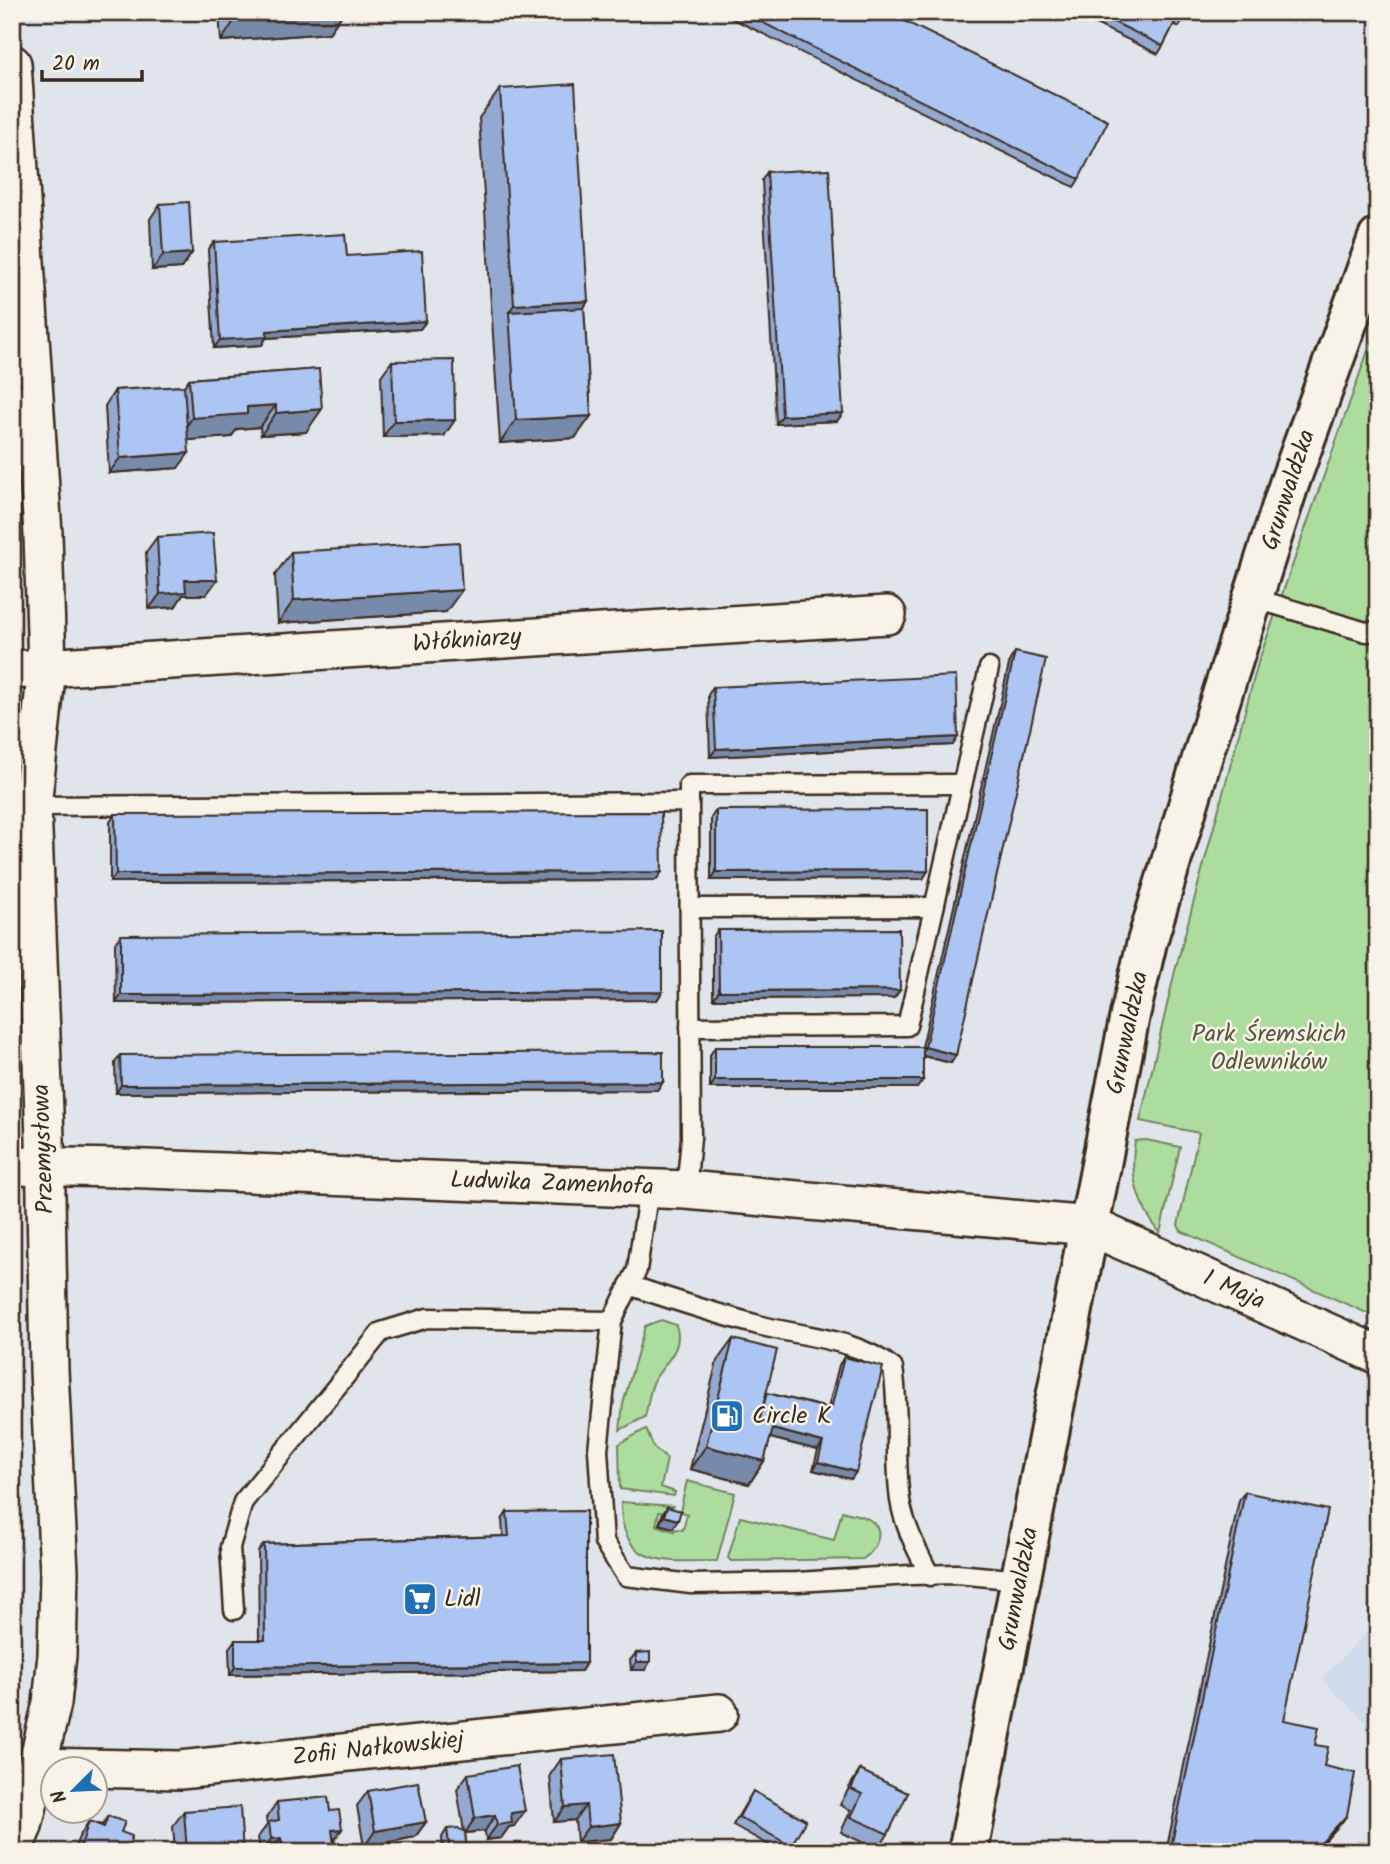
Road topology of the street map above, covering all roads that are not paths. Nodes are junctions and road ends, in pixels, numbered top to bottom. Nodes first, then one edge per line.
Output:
1 (12, 64) edge
2 (1378, 238) edge
3 (1253, 598) junction
4 (887, 615) dead end
5 (1378, 631) edge
6 (989, 668) dead end
7 (30, 669) edge
8 (962, 784) junction
9 (689, 802) junction
10 (32, 806) junction
11 (934, 907) junction
12 (690, 908) junction
13 (690, 1027) junction
14 (27, 1045) edge
15 (29, 1166) edge
16 (649, 1188) junction
17 (686, 1190) junction
18 (1090, 1226) junction
19 (629, 1285) junction
20 (612, 1321) junction
21 (1378, 1354) edge
22 (930, 1576) junction
23 (1021, 1580) junction
24 (234, 1610) dead end
25 (719, 1713) dead end
26 (37, 1767) junction
27 (12, 1852) edge
28 (968, 1852) edge

1 - 7 street, Przemysłowa
2 - 3 main road, Grunwaldzka
3 - 5 lane
3 - 18 main road, Grunwaldzka
4 - 7 street, Włókniarzy
6 - 8 lane
7 - 10 street, Przemysłowa
8 - 9 lane
8 - 11 lane
9 - 10 lane
9 - 12 lane
10 - 14 street, Przemysłowa
11 - 12 lane
11 - 13 lane
12 - 13 lane
13 - 17 lane
14 - 15 street, Przemysłowa
15 - 16 street, Ludwika Zamenhofa
15 - 26 street, Przemysłowa
16 - 17 street, Ludwika Zamenhofa
16 - 19 lane
17 - 18 street, Ludwika Zamenhofa
18 - 21 street, 1 Maja
18 - 23 main road, Grunwaldzka
19 - 20 lane
19 - 22 lane
20 - 22 lane
20 - 24 lane
22 - 23 lane
23 - 28 main road, Grunwaldzka
25 - 26 street, Zofii Nałkowskiej
26 - 27 street, Przemysłowa

